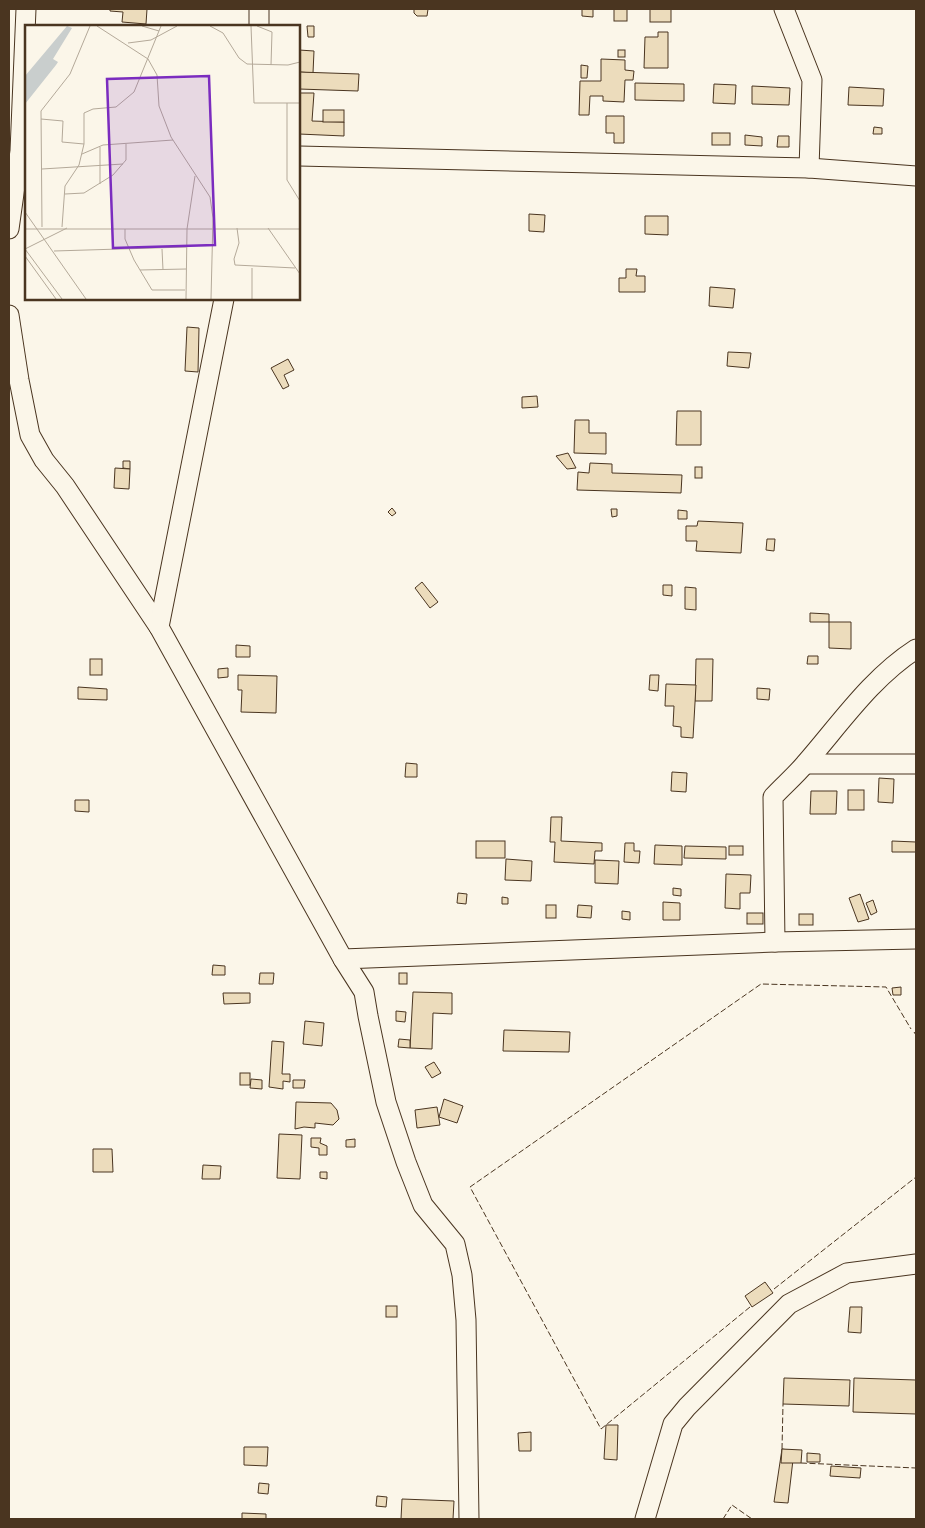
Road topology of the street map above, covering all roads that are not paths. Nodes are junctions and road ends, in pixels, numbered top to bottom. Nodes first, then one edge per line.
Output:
1 (26, 9) edge
2 (260, 9) edge
3 (784, 9) edge
4 (25, 25) edge
5 (259, 25) edge
6 (25, 27) edge
7 (18, 151) edge
8 (300, 156) edge
9 (809, 168) junction
10 (916, 176) edge
11 (9, 229) edge
12 (224, 300) edge
13 (9, 315) edge
14 (159, 627) junction
15 (916, 649) edge
16 (806, 764) junction
17 (916, 764) edge
18 (916, 939) edge
19 (775, 942) junction
20 (342, 959) junction
21 (916, 1264) edge
22 (469, 1519) edge
23 (645, 1519) edge

1 - 4 street
2 - 5 street
3 - 9 street
6 - 7 street
7 - 11 street
8 - 9 street
9 - 10 street
12 - 14 street
13 - 14 street
14 - 20 street
15 - 16 street
16 - 17 street
16 - 19 street
18 - 19 street
19 - 20 street
20 - 22 street
21 - 23 street

